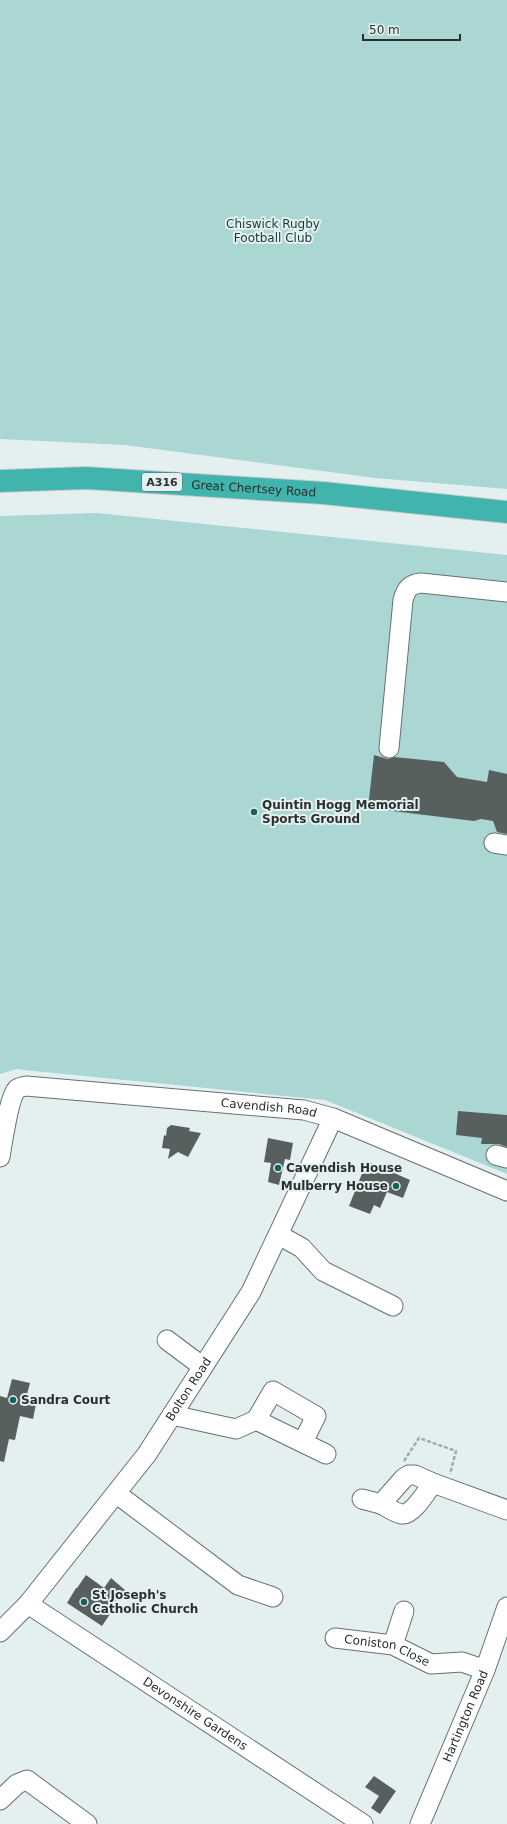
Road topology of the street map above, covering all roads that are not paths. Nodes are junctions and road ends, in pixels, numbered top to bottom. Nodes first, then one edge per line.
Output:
1 (0, 481) edge
2 (507, 512) edge
3 (507, 592) edge
4 (389, 748) dead end
5 (333, 1118) junction
6 (2, 1132) edge
7 (0, 1157) edge
8 (507, 1191) edge
9 (279, 1235) junction
10 (393, 1306) dead end
11 (167, 1340) dead end
12 (203, 1366) junction
13 (172, 1414) junction
14 (256, 1420) junction
15 (302, 1442) junction
16 (326, 1454) dead end
17 (433, 1483) junction
18 (117, 1494) junction
19 (362, 1499) dead end
20 (381, 1504) junction
21 (507, 1510) edge
22 (273, 1597) dead end
23 (28, 1604) junction
24 (507, 1607) edge
25 (404, 1611) dead end
26 (0, 1632) edge
27 (335, 1638) dead end
28 (501, 1643) edge
29 (393, 1645) junction
30 (485, 1670) junction
31 (0, 1800) edge
32 (87, 1824) edge
33 (363, 1824) edge
34 (420, 1824) edge

1 - 2 highway, Great Chertsey Road / A316
3 - 4 street
5 - 6 street, Cavendish Road
5 - 8 street, Cavendish Road
5 - 9 street, Bolton Road
6 - 7 street
9 - 10 street
9 - 12 street, Bolton Road
11 - 12 street
12 - 13 street, Bolton Road
13 - 14 street
13 - 18 street, Bolton Road
14 - 15 street
14 - 15 street
15 - 16 street
17 - 20 street
17 - 20 street
17 - 21 street
18 - 22 street
18 - 23 street, Bolton Road
19 - 20 street
23 - 26 street, Bolton Road
23 - 33 street, Devonshire Gardens
24 - 28 street, Hartington Road
25 - 29 street
27 - 29 street, Coniston Close
28 - 30 street, Hartington Road
29 - 30 street, Coniston Close
30 - 34 street, Hartington Road
31 - 32 street

